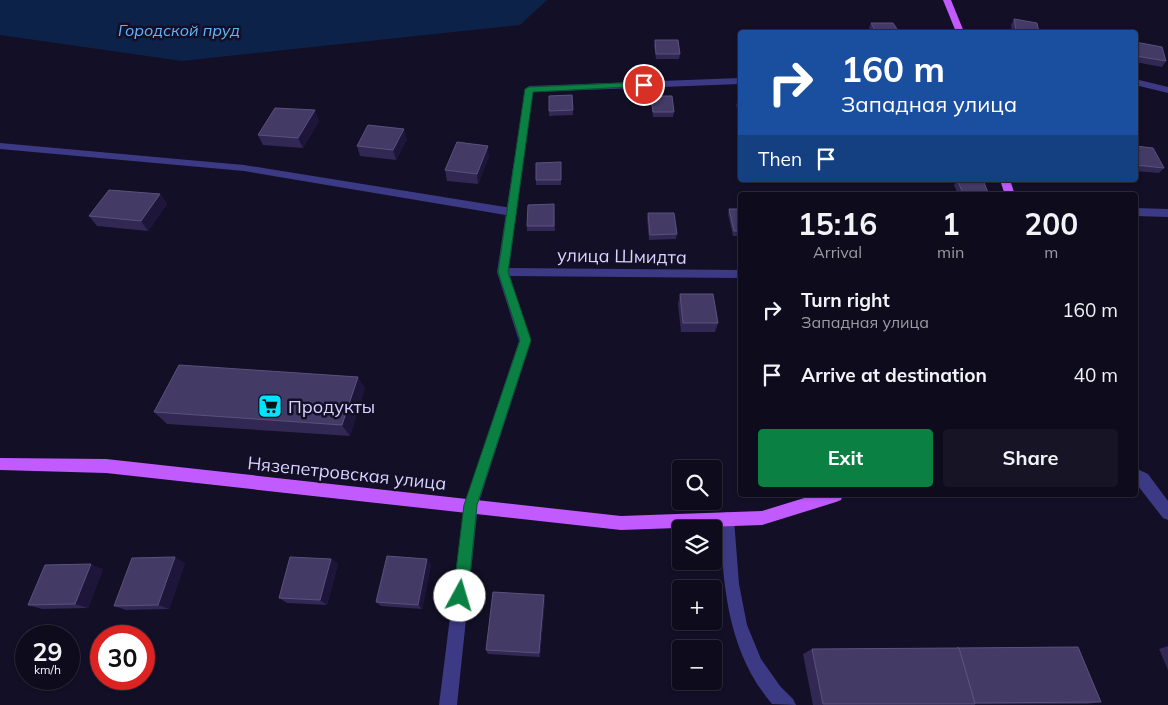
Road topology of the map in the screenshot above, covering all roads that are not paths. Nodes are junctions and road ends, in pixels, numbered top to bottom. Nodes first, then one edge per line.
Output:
1 (947, 0) edge
2 (959, 30) edge
3 (738, 81) edge
4 (1138, 83) edge
5 (1168, 90) edge
6 (0, 146) edge
7 (512, 212) junction
8 (1138, 212) edge
9 (1168, 214) edge
10 (503, 272) junction
11 (738, 274) edge
12 (0, 464) edge
13 (1138, 476) edge
14 (830, 497) edge
15 (471, 505) junction
16 (1168, 513) edge
17 (727, 519) junction
18 (448, 705) edge
19 (787, 705) edge

1 - 2 main road
3 - 7 street
4 - 5 street
6 - 7 street
7 - 10 street
8 - 9 street
10 - 11 street, улица Шмидта
10 - 15 street
12 - 15 main road, Нязепетровская улица
13 - 16 street
14 - 17 main road, Нязепетровская улица
15 - 17 main road, Нязепетровская улица
15 - 18 street
17 - 19 street

